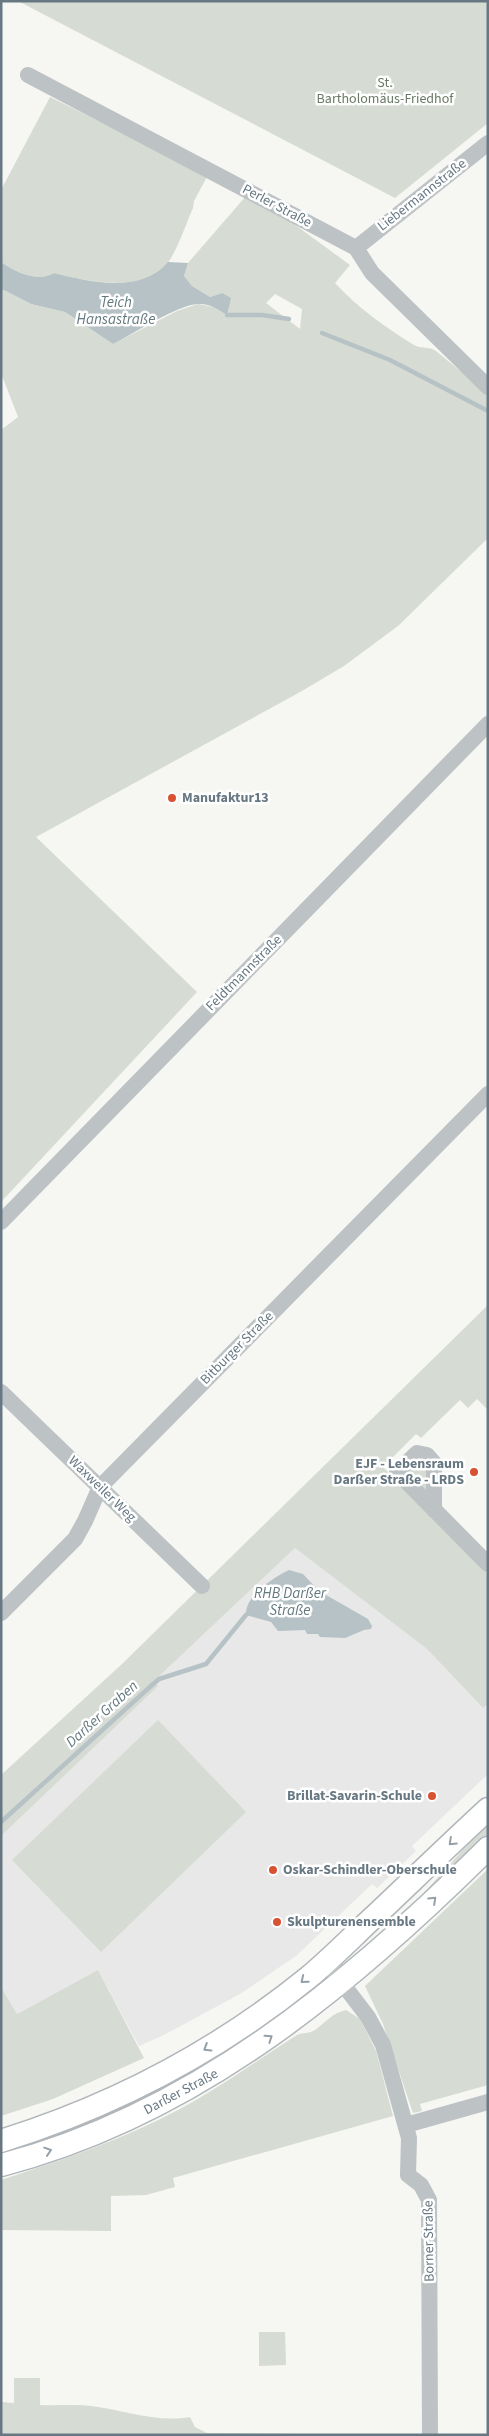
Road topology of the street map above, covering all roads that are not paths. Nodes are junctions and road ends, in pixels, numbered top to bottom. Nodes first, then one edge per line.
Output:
1 (28, 75) dead end
2 (488, 143) edge
3 (356, 248) junction
4 (488, 387) edge
5 (488, 724) edge
6 (488, 1094) edge
7 (1, 1222) edge
8 (1, 1392) edge
9 (100, 1487) junction
10 (434, 1510) dead end
11 (488, 1564) edge
12 (202, 1586) dead end
13 (1, 1613) edge
14 (488, 1809) edge
15 (488, 1848) edge
16 (326, 1962) junction
17 (342, 1983) junction
18 (488, 2102) edge
19 (406, 2125) junction
20 (1, 2141) edge
21 (1, 2165) edge
22 (430, 2435) edge

1 - 3 street, Perler Straße
2 - 3 street, Liebermannstraße
3 - 4 street, Perler Straße
5 - 7 street, Feldtmannstraße
6 - 9 street, Bitburger Straße
8 - 9 street, Waxweiler Weg
9 - 12 street, Waxweiler Weg
9 - 13 street, Bitburger Straße
10 - 11 street
14 -> 16 main road, Darßer Straße
17 -> 15 main road, Darßer Straße
16 - 17 street
16 -> 20 main road, Darßer Straße
17 - 19 street, Borner Straße
21 -> 17 main road, Darßer Straße
18 - 19 street
19 - 22 street, Borner Straße

